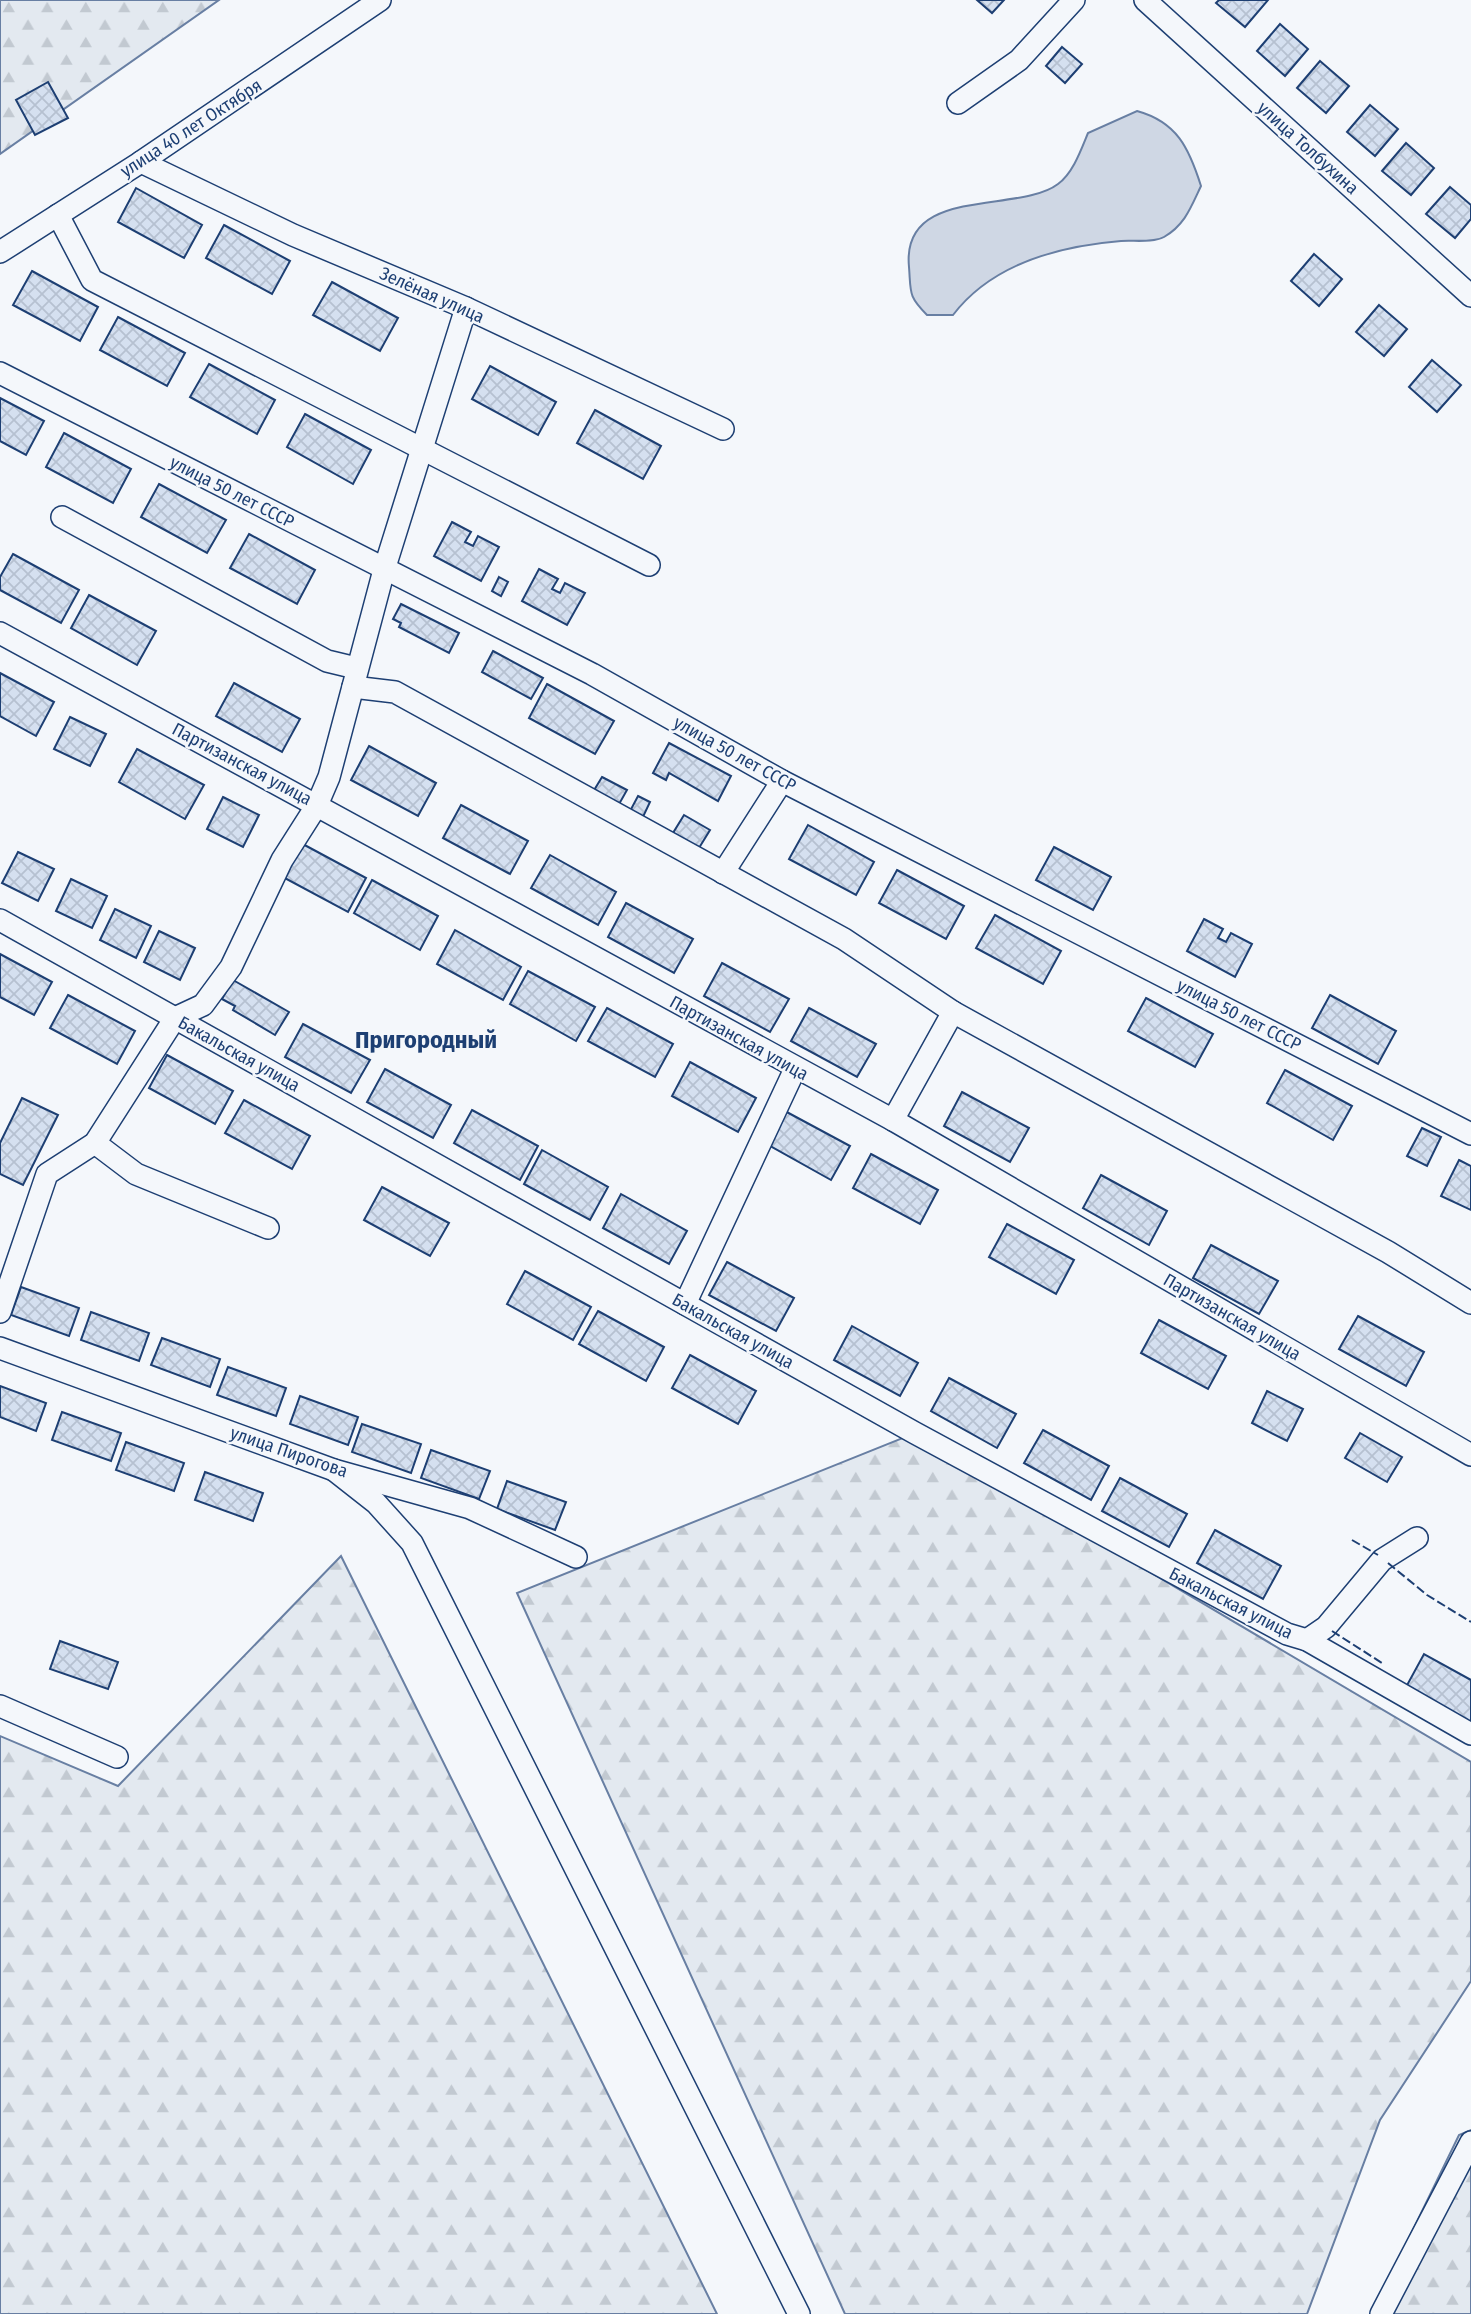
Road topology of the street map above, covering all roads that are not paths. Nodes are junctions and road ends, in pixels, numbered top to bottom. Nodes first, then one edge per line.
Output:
1 (380, 0) edge
2 (1074, 0) edge
3 (1145, 0) edge
4 (958, 103) dead end
5 (141, 162) junction
6 (58, 215) junction
7 (0, 252) edge
8 (1471, 296) edge
9 (466, 308) junction
10 (0, 373) edge
11 (723, 429) dead end
12 (422, 448) junction
13 (62, 517) dead end
14 (649, 565) dead end
15 (384, 570) junction
16 (0, 633) edge
17 (354, 677) junction
18 (782, 781) junction
19 (317, 805) junction
20 (723, 873) junction
21 (0, 920) edge
22 (953, 1012) junction
23 (175, 1018) junction
24 (795, 1069) junction
25 (893, 1120) junction
26 (1471, 1134) edge
27 (95, 1143) junction
28 (268, 1228) dead end
29 (1471, 1303) edge
30 (685, 1304) junction
31 (0, 1312) edge
32 (0, 1348) edge
33 (1471, 1455) edge
34 (334, 1470) junction
35 (1418, 1538) dead end
36 (576, 1557) dead end
37 (1307, 1640) junction
38 (0, 1706) edge
39 (1471, 1734) edge
40 (117, 1756) dead end
41 (1471, 2142) edge
42 (799, 2314) edge
43 (1381, 2314) edge

1 - 5 street, улица 40 лет Октября
2 - 4 street
3 - 8 street, улица Толбухина
5 - 6 street, улица 40 лет Октября
5 - 9 street, Зелёная улица
6 - 7 street, улица 40 лет Октября
6 - 12 street
9 - 11 street, Зелёная улица
9 - 12 street
10 - 15 street, улица 50 лет СССР
12 - 14 street
12 - 15 street
13 - 17 street
15 - 17 street
15 - 18 street, улица 50 лет СССР
16 - 19 street, Партизанская улица
17 - 19 street
17 - 20 street
18 - 20 street
18 - 26 street, улица 50 лет СССР
19 - 23 street
19 - 24 street, Партизанская улица
20 - 22 street
21 - 23 street, Бакальская улица
22 - 25 street
22 - 29 street
23 - 27 street
23 - 30 street, Бакальская улица
24 - 25 street, Партизанская улица
24 - 30 street
25 - 33 street, Партизанская улица
27 - 28 street
27 - 31 street
30 - 37 street, Бакальская улица
32 - 34 street, улица Пирогова
34 - 36 street, улица Пирогова
34 - 42 street
35 - 37 street
37 - 39 street, Бакальская улица
38 - 40 street
41 - 43 street

